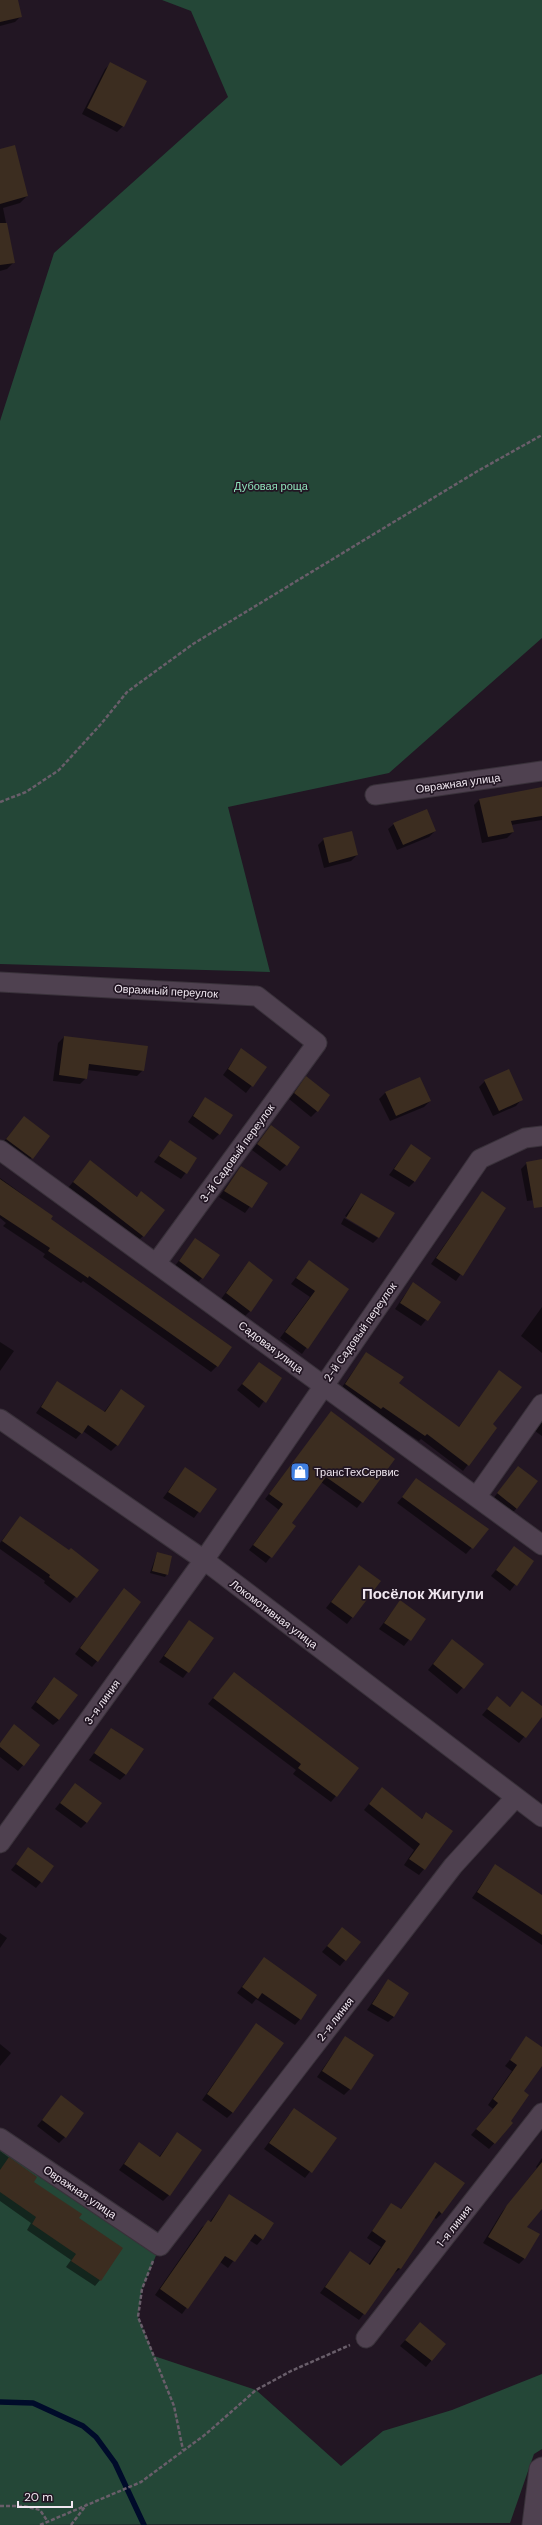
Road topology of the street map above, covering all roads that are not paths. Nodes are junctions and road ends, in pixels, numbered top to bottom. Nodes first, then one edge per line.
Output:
1 (542, 771) edge
2 (375, 795) dead end
3 (0, 982) edge
4 (317, 1043) joint
5 (542, 1136) edge
6 (0, 1150) edge
7 (157, 1262) junction
8 (323, 1386) junction
9 (542, 1404) edge
10 (0, 1419) edge
11 (476, 1496) junction
12 (542, 1544) edge
13 (204, 1560) junction
14 (515, 1798) junction
15 (542, 1817) edge
16 (0, 1844) edge
17 (542, 2113) edge
18 (0, 2138) edge
19 (160, 2246) joint
20 (366, 2338) road end
21 (541, 2468) edge
22 (532, 2525) edge

1 - 2 street, Овражная улица
3 - 4 street, Овражный переулок
4 - 7 street, 3-й Садовый переулок
5 - 8 street, 2-й Садовый переулок
6 - 7 street, Садовая улица
7 - 8 street, Садовая улица
8 - 11 street, Садовая улица
8 - 13 street, 2-й Садовый переулок
9 - 11 street
10 - 13 street, Локомотивная улица
11 - 12 street, Садовая улица
13 - 14 street, Локомотивная улица
13 - 16 street, 3-я линия
14 - 15 street, Локомотивная улица
14 - 19 street, 2-я линия
17 - 20 street, 1-я линия
18 - 19 street, Овражная улица
21 - 22 street

